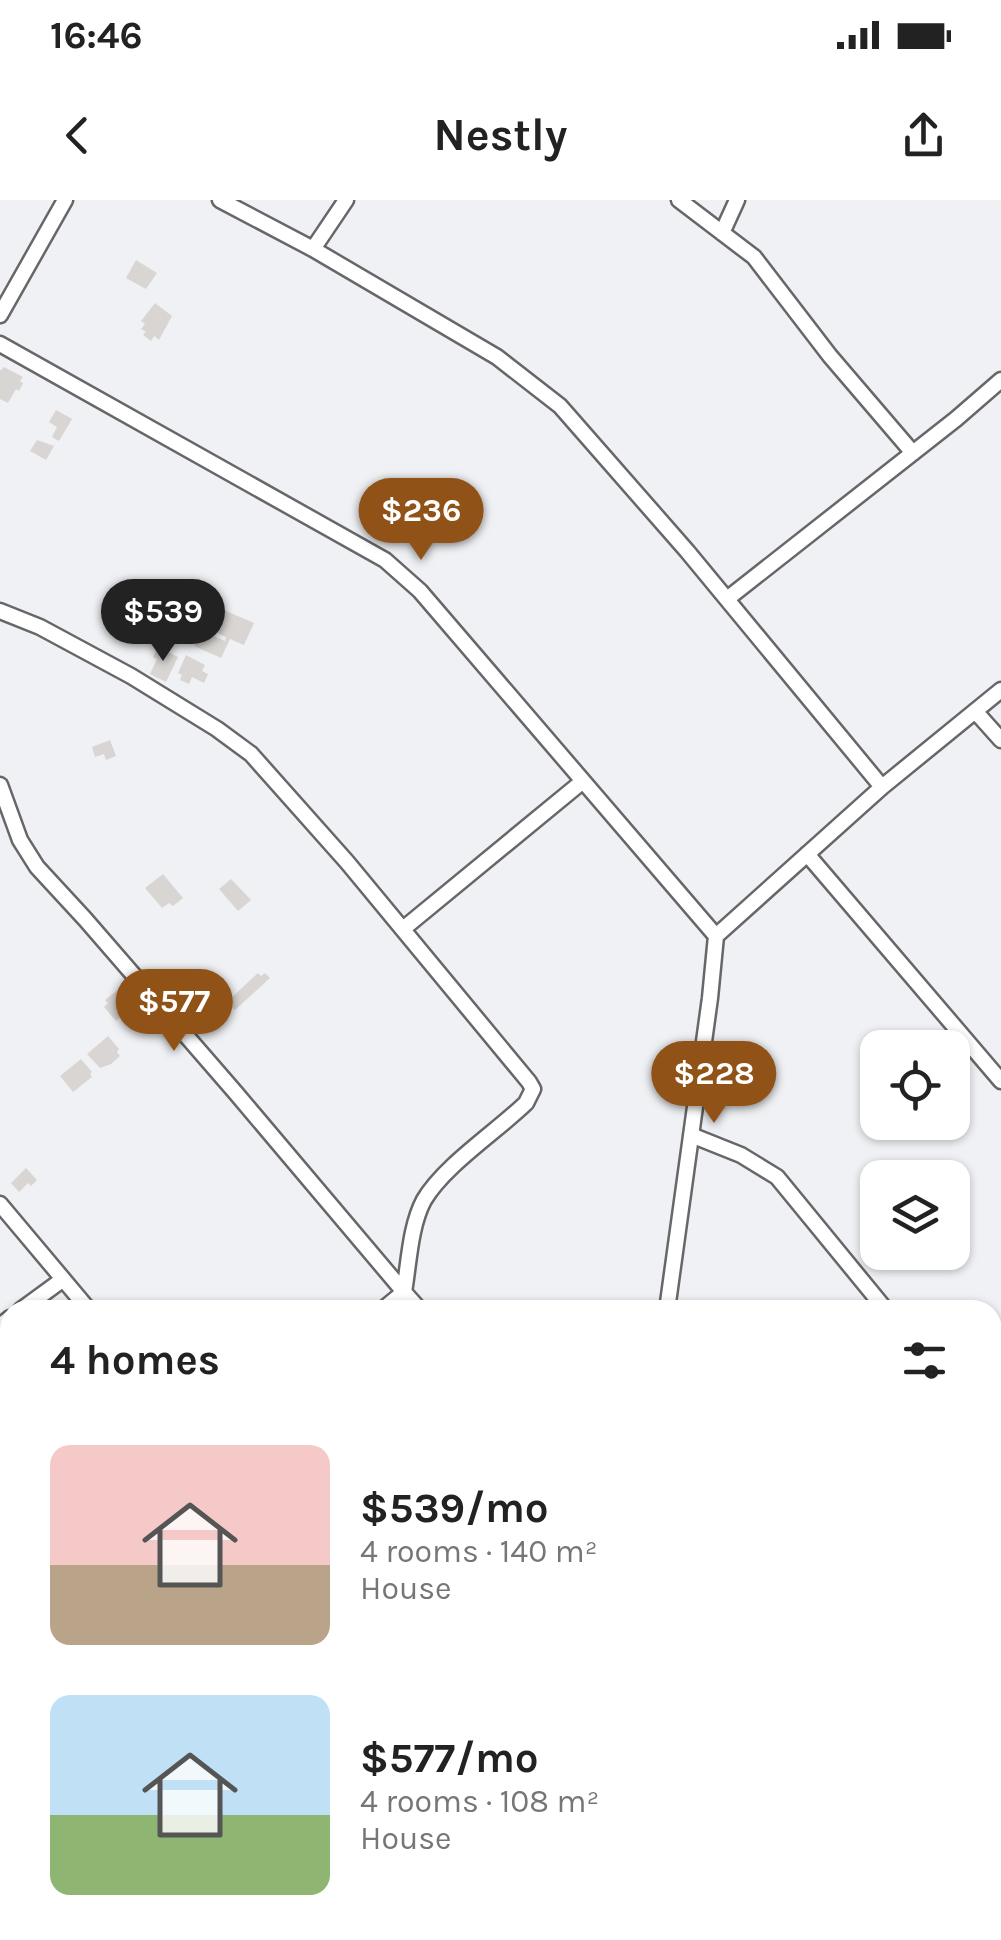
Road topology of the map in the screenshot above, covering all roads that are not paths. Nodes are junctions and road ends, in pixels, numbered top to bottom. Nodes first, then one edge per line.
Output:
1 (65, 200) edge
2 (220, 200) edge
3 (346, 200) edge
4 (679, 200) edge
5 (737, 200) edge
6 (722, 233) junction
7 (313, 249) junction
8 (0, 315) edge
9 (0, 344) edge
10 (1001, 380) edge
11 (913, 453) junction
12 (727, 599) junction
13 (0, 611) edge
14 (1001, 690) edge
15 (975, 711) junction
16 (1001, 740) edge
17 (583, 781) junction
18 (0, 785) edge
19 (882, 787) junction
20 (808, 854) junction
21 (403, 930) junction
22 (716, 936) junction
23 (1001, 1081) edge
24 (691, 1135) junction
25 (0, 1204) edge
26 (62, 1280) junction
27 (404, 1292) junction
28 (35, 1300) edge
29 (80, 1300) edge
30 (394, 1300) edge
31 (411, 1300) edge
32 (668, 1300) edge
33 (878, 1300) edge

1 - 8 street
2 - 7 street
3 - 7 street
4 - 6 street
5 - 6 street
6 - 11 street
7 - 12 street
9 - 17 street
10 - 11 street
11 - 12 street
12 - 19 street
13 - 21 street
14 - 15 street
15 - 16 street
15 - 19 street
17 - 21 street
17 - 22 street
18 - 27 street
19 - 20 street
20 - 22 street
20 - 23 street
21 - 27 street
22 - 24 street
24 - 32 street
24 - 33 street
25 - 26 street
26 - 28 street
26 - 29 street
27 - 30 street
27 - 31 street

